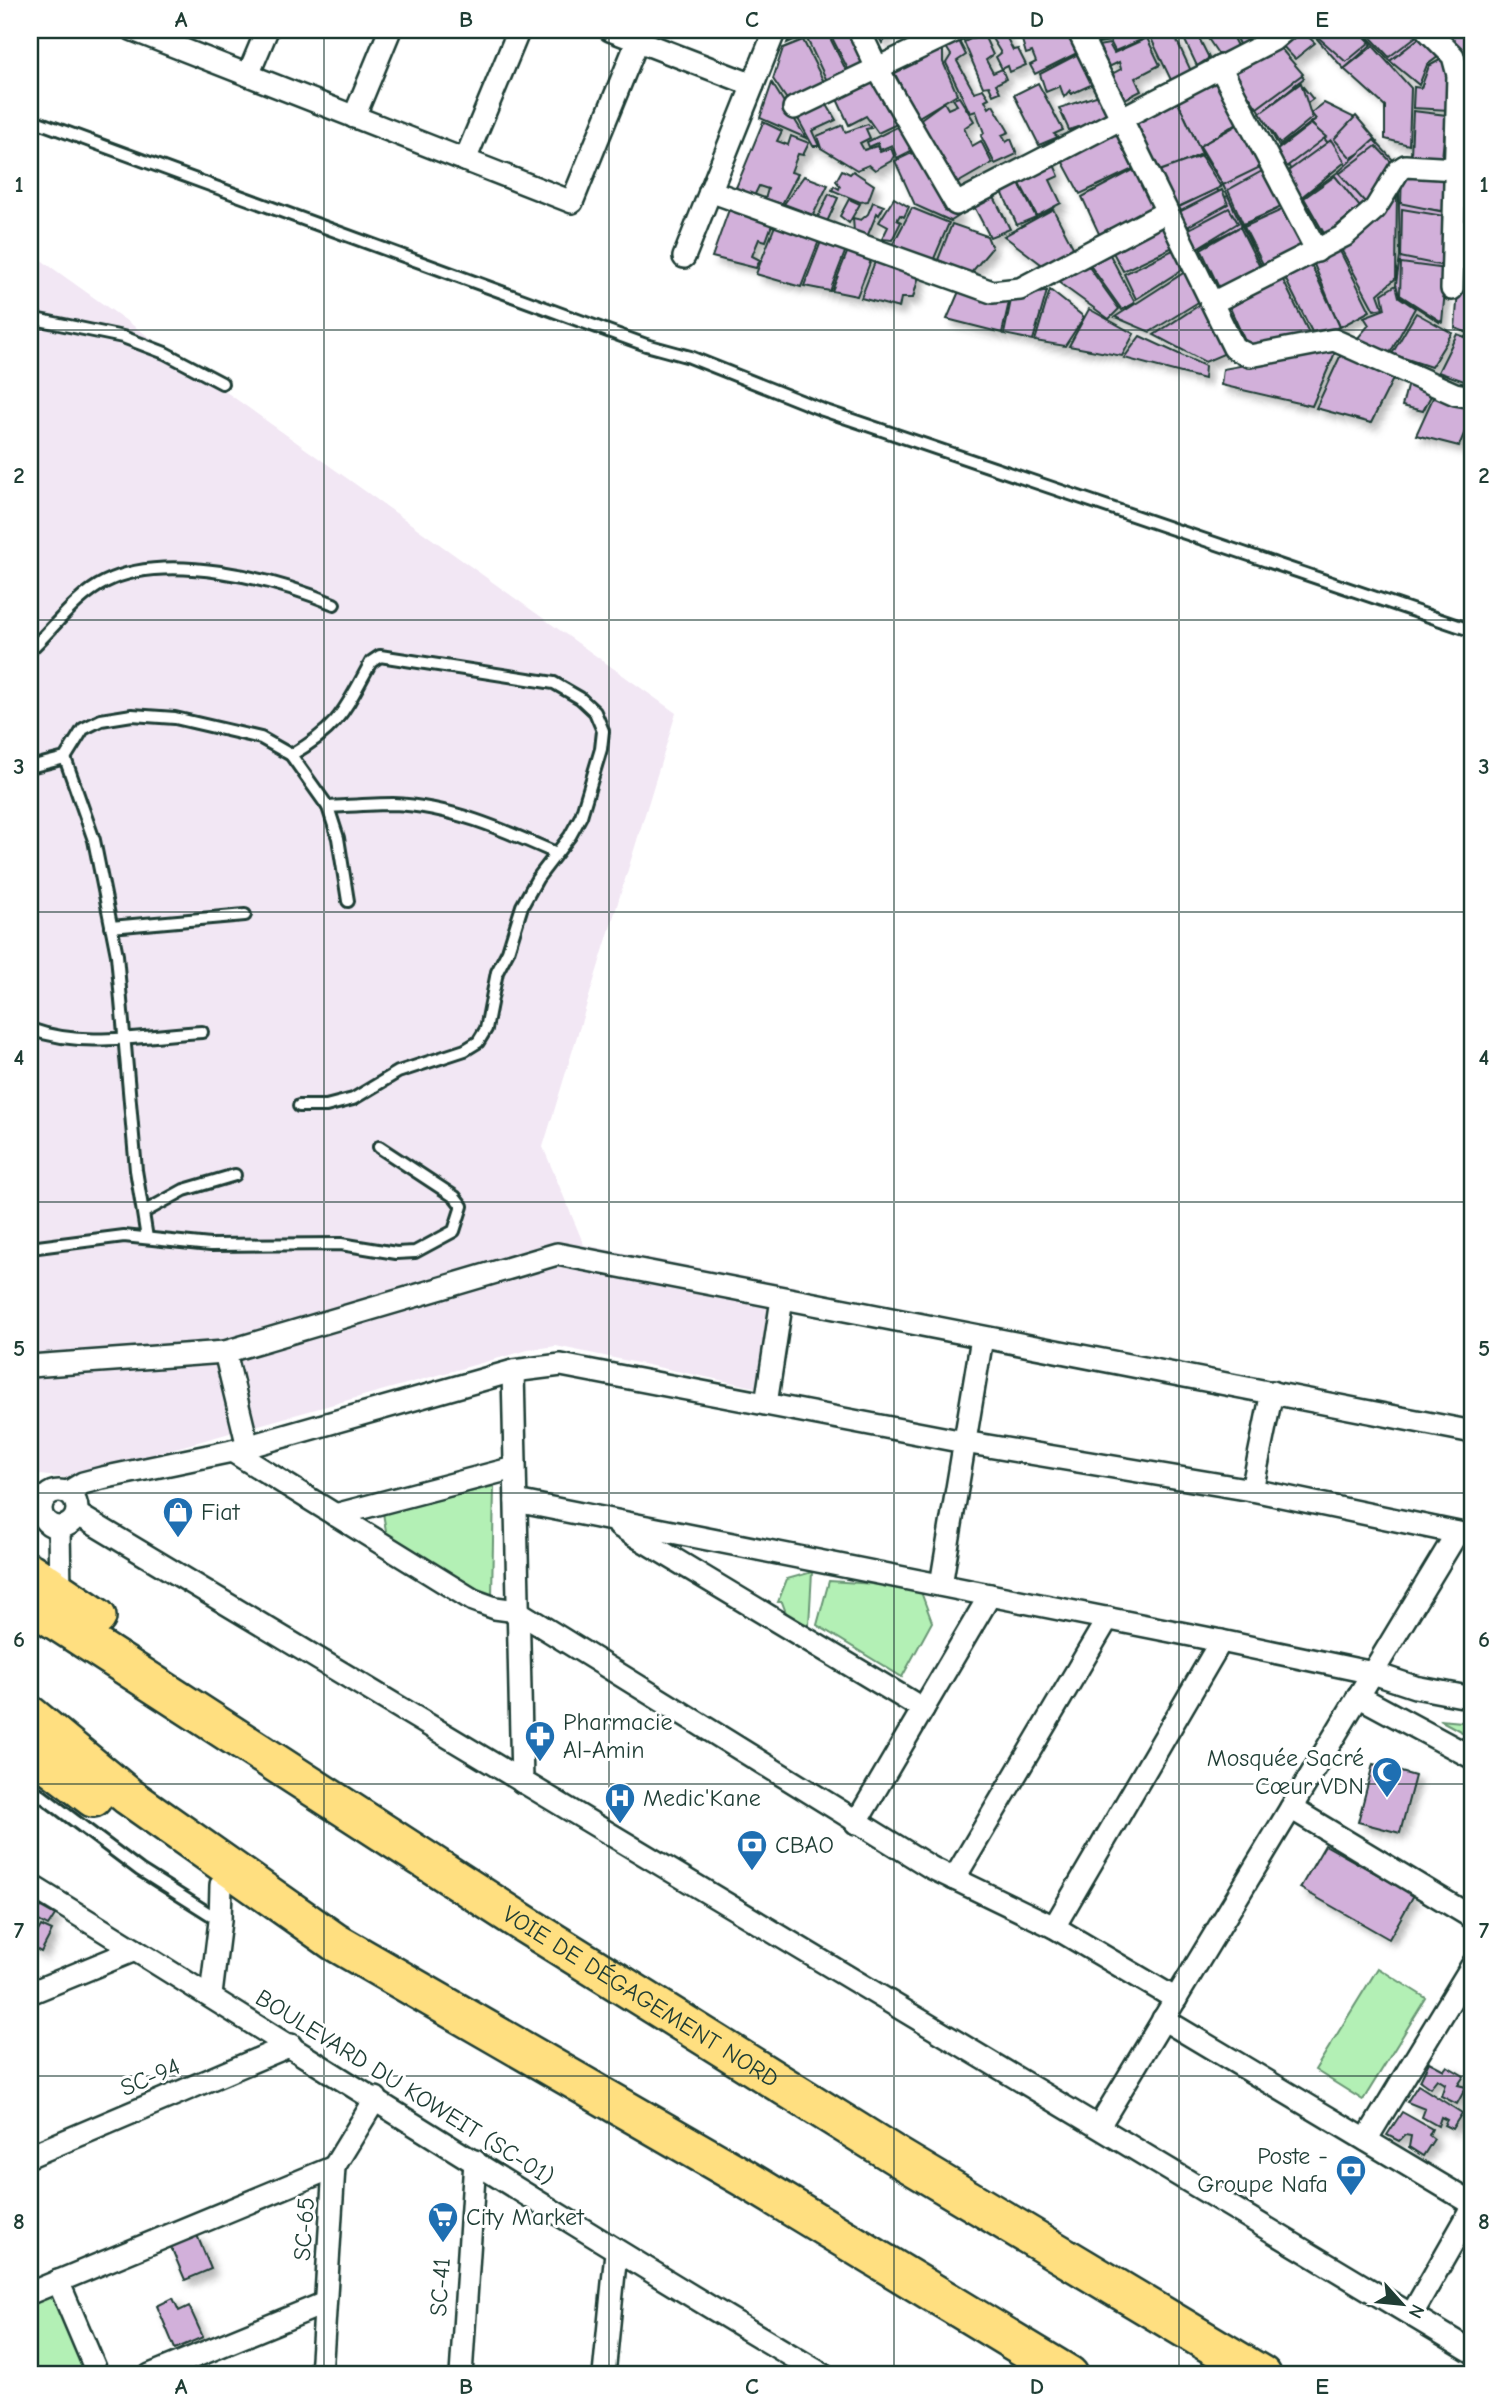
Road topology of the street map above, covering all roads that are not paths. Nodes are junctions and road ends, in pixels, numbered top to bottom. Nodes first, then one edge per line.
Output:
1 (133, 30) edge
2 (267, 30) edge
3 (390, 30) edge
4 (519, 30) edge
5 (610, 30) edge
6 (775, 30) edge
7 (859, 30) edge
8 (957, 30) edge
9 (1078, 30) edge
10 (1285, 30) edge
11 (1427, 30) edge
12 (640, 35) edge
13 (1220, 67) junction
14 (877, 68) junction
15 (248, 75) junction
16 (753, 85) junction
17 (794, 108) dead end
18 (354, 117) junction
19 (30, 119) edge
20 (1121, 119) junction
21 (465, 160) junction
22 (1465, 169) edge
23 (710, 191) junction
24 (1166, 212) junction
25 (1317, 251) junction
26 (684, 257) dead end
27 (1452, 289) dead end
28 (1214, 302) junction
29 (30, 318) edge
30 (222, 383) dead end
31 (1473, 397) edge
32 (334, 604) dead end
33 (1473, 631) edge
34 (30, 650) edge
35 (291, 755) junction
36 (65, 758) junction
37 (30, 767) edge
38 (328, 807) junction
39 (555, 853) junction
40 (348, 901) dead end
41 (245, 915) dead end
42 (111, 927) junction
43 (30, 1029) edge
44 (202, 1032) dead end
45 (125, 1040) junction
46 (299, 1106) dead end
47 (379, 1147) dead end
48 (235, 1175) dead end
49 (144, 1212) junction
50 (147, 1238) junction
51 (30, 1248) edge
52 (782, 1299) junction
53 (982, 1338) junction
54 (225, 1352) junction
55 (30, 1366) edge
56 (513, 1371) junction
57 (1272, 1392) junction
58 (766, 1404) junction
59 (1473, 1432) edge
60 (964, 1442) junction
61 (240, 1449) junction
62 (514, 1468) junction
63 (1252, 1490) junction
64 (68, 1492) junction
65 (516, 1501) junction
66 (36, 1502) edge
67 (78, 1514) junction
68 (335, 1515) junction
69 (606, 1519) junction
70 (59, 1528) junction
71 (1465, 1534) edge
72 (30, 1572) edge
73 (942, 1585) junction
74 (990, 1595) junction
75 (44, 1603) edge
76 (517, 1611) junction
77 (1108, 1618) junction
78 (1221, 1641) junction
79 (1373, 1673) junction
80 (1358, 1696) junction
81 (1473, 1698) edge
82 (923, 1709) junction
83 (30, 1715) edge
84 (30, 1750) edge
85 (1473, 1758) edge
86 (522, 1782) junction
87 (30, 1787) edge
88 (1291, 1808) junction
89 (856, 1823) junction
90 (954, 1879) junction
91 (30, 1885) edge
92 (221, 1885) junction
93 (1473, 1918) edge
94 (220, 1921) junction
95 (1054, 1927) junction
96 (135, 1950) junction
97 (1473, 1964) edge
98 (30, 1993) edge
99 (211, 1995) junction
100 (1176, 1999) junction
101 (443, 2007) junction
102 (1163, 2019) junction
103 (291, 2045) junction
104 (376, 2098) junction
105 (1099, 2126) junction
106 (1366, 2140) junction
107 (30, 2156) edge
108 (475, 2161) junction
109 (334, 2167) junction
110 (1471, 2198) edge
111 (616, 2252) junction
112 (58, 2281) junction
113 (30, 2293) edge
114 (325, 2303) junction
115 (1412, 2314) junction
116 (1473, 2352) edge
117 (99, 2375) edge
118 (150, 2375) edge
119 (321, 2375) edge
120 (461, 2375) edge
121 (604, 2375) edge
122 (824, 2375) edge
123 (1069, 2375) edge
124 (1262, 2375) edge

1 - 15 street
2 - 15 street
3 - 18 street
4 - 21 street
5 - 12 street
6 - 16 street
7 - 14 street
8 - 14 street
9 - 20 street
10 - 13 street
11 - 22 street
12 - 16 street
12 - 21 street
13 - 20 street
13 - 25 street
14 - 17 street
14 - 20 street
15 - 18 street
16 - 23 street
18 - 21 street
19 - 33 lane
20 - 24 street
22 - 25 street
22 - 27 street
23 - 24 street
23 - 26 street
24 - 28 street
25 - 28 street
28 - 31 street
29 - 30 lane
32 - 34 lane
35 - 36 lane
35 - 38 lane
35 - 39 lane
36 - 37 lane
36 - 42 lane
38 - 39 lane
38 - 40 lane
39 - 46 lane
41 - 42 lane
42 - 45 lane
43 - 45 lane
44 - 45 lane
45 - 49 lane
47 - 50 lane
48 - 49 lane
49 - 50 lane
50 - 51 lane
52 - 53 street
52 - 54 street
52 - 58 street
53 - 57 street
53 - 60 street
54 - 55 street
54 - 61 street
56 - 58 street
56 - 61 street
56 - 62 street
57 - 59 street
57 - 63 street
58 - 60 street
60 - 63 street
60 - 73 street
61 - 64 street
61 - 68 street
62 - 65 street
62 - 68 street
63 - 71 street
64 - 66 street
64 - 67 street
65 - 69 street
65 - 76 street
66 - 70 street
67 - 70 street
67 - 86 street
68 - 76 street
69 - 73 street
69 - 82 street
70 - 75 street
71 - 79 street
72 - 75 highway, VOIE DE DÉGAGEMENT NORD
73 - 74 street
74 - 77 street
74 - 82 street
75 - 124 highway, VOIE DE DÉGAGEMENT NORD
76 - 86 street
76 - 89 street
77 - 78 street
77 - 90 street
78 - 79 street
78 - 95 street
79 - 80 street
79 - 81 street
80 - 85 street
80 - 88 street
82 - 89 street
83 - 101 highway
84 - 92 highway
86 - 105 street
87 - 94 lane
88 - 93 street
88 - 100 street
89 - 90 street
90 - 95 street
91 - 96 street, BOULEVARD DU KOWEIT (SC-01)
92 - 94 street
92 - 101 highway
94 - 99 street
95 - 100 street
96 - 98 street
96 - 99 street, BOULEVARD DU KOWEIT (SC-01)
97 - 106 street
99 - 103 street, BOULEVARD DU KOWEIT (SC-01)
100 - 102 street
101 - 123 highway
102 - 105 street
102 - 106 street
103 - 104 street, BOULEVARD DU KOWEIT (SC-01)
103 - 107 street, SC-94
104 - 108 street, BOULEVARD DU KOWEIT (SC-01)
104 - 109 street, SC-65
105 - 115 street
106 - 110 street
108 - 111 street, BOULEVARD DU KOWEIT (SC-01)
108 - 120 street, SC-41
109 - 112 street
109 - 114 street, SC-65
110 - 115 street
111 - 121 street
111 - 122 street, BOULEVARD DU KOWEIT (SC-01)
112 - 113 street
112 - 117 street
114 - 118 street
114 - 119 street, SC-65
115 - 116 street

